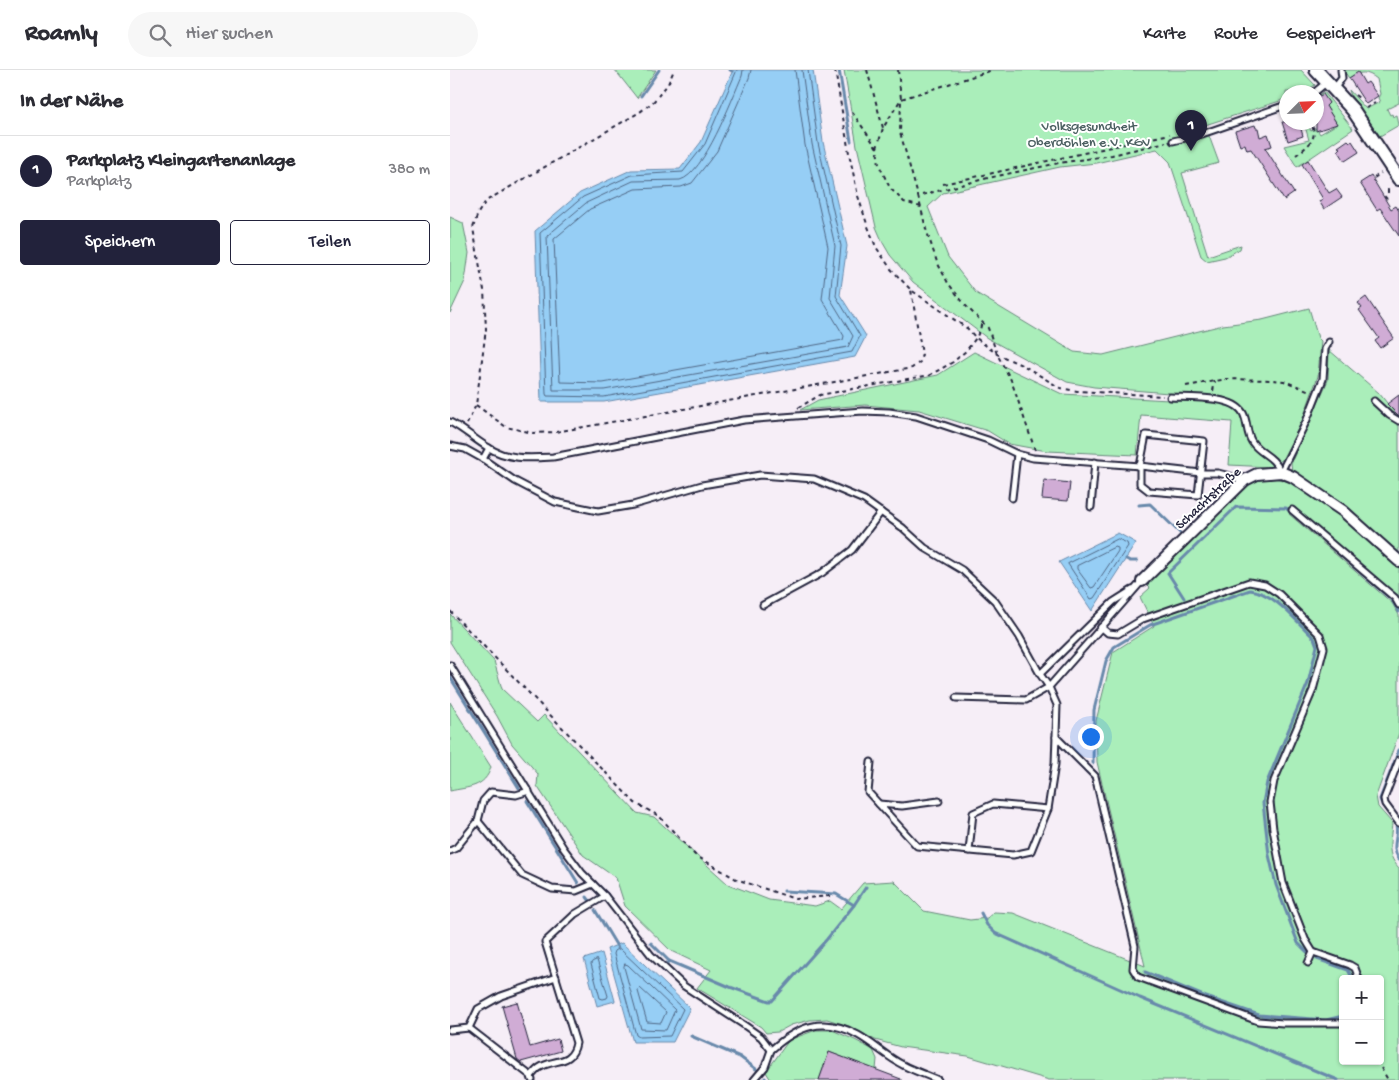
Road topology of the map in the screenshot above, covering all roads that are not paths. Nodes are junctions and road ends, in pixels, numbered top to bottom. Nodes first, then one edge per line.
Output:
1 (1316, 70) edge
2 (1342, 70) edge
3 (1334, 85) junction
4 (1324, 89) edge
5 (1279, 107) edge
6 (1173, 141) road end
7 (1399, 179) edge
8 (1329, 342) dead end
9 (1170, 397) road end
10 (1374, 401) dead end
11 (1399, 421) edge
12 (450, 422) edge
13 (450, 446) edge
14 (489, 448) junction
15 (1017, 454) junction
16 (483, 459) junction
17 (1095, 462) junction
18 (1140, 466) junction
19 (1281, 472) junction
20 (1201, 473) junction
21 (1245, 480) junction
22 (1012, 498) dead end
23 (1091, 507) dead end
24 (1292, 510) dead end
25 (881, 512) junction
26 (1399, 561) edge
27 (1139, 584) junction
28 (1399, 604) edge
29 (763, 605) dead end
30 (1101, 627) junction
31 (450, 665) edge
32 (1040, 674) junction
33 (1049, 687) junction
34 (956, 698) dead end
35 (1056, 737) junction
36 (1399, 760) edge
37 (871, 762) dead end
38 (529, 791) junction
39 (939, 801) dead end
40 (879, 804) junction
41 (1048, 809) junction
42 (478, 821) junction
43 (1399, 823) edge
44 (450, 851) edge
45 (969, 851) junction
46 (592, 884) junction
47 (605, 896) junction
48 (1314, 952) junction
49 (1308, 962) dead end
50 (1357, 975) edge
51 (556, 977) junction
52 (1339, 1023) edge
53 (469, 1028) junction
54 (450, 1030) edge
55 (771, 1050) junction
56 (531, 1078) edge
57 (754, 1080) edge
58 (938, 1080) edge

1 - 3 street
2 - 3 lane
3 - 4 lane
3 - 7 street
5 - 6 lane
8 - 19 lane
9 - 19 lane
10 - 11 lane
12 - 14 lane
13 - 16 lane
14 - 15 lane
14 - 16 lane
15 - 17 lane
15 - 22 lane
16 - 25 lane
17 - 18 lane
17 - 23 lane
18 - 20 lane
18 - 20 lane
18 - 20 lane
19 - 21 street, Schachtstraße
19 - 26 street
20 - 21 lane
21 - 27 street, Schachtstraße
24 - 28 lane
25 - 29 lane
25 - 32 lane
27 - 30 lane
27 - 32 lane
30 - 33 lane
30 - 48 lane
31 - 38 lane
32 - 33 lane
33 - 34 lane
33 - 35 lane
35 - 41 lane
35 - 52 lane
36 - 43 lane
37 - 40 lane
38 - 42 lane
38 - 46 lane
39 - 40 lane
40 - 45 lane
41 - 45 lane
41 - 45 lane
42 - 44 lane
42 - 46 lane
46 - 47 lane
47 - 51 lane
47 - 55 lane
48 - 49 lane
48 - 50 lane
51 - 53 lane
51 - 56 lane
53 - 54 lane
53 - 56 lane
55 - 57 lane
55 - 58 lane

